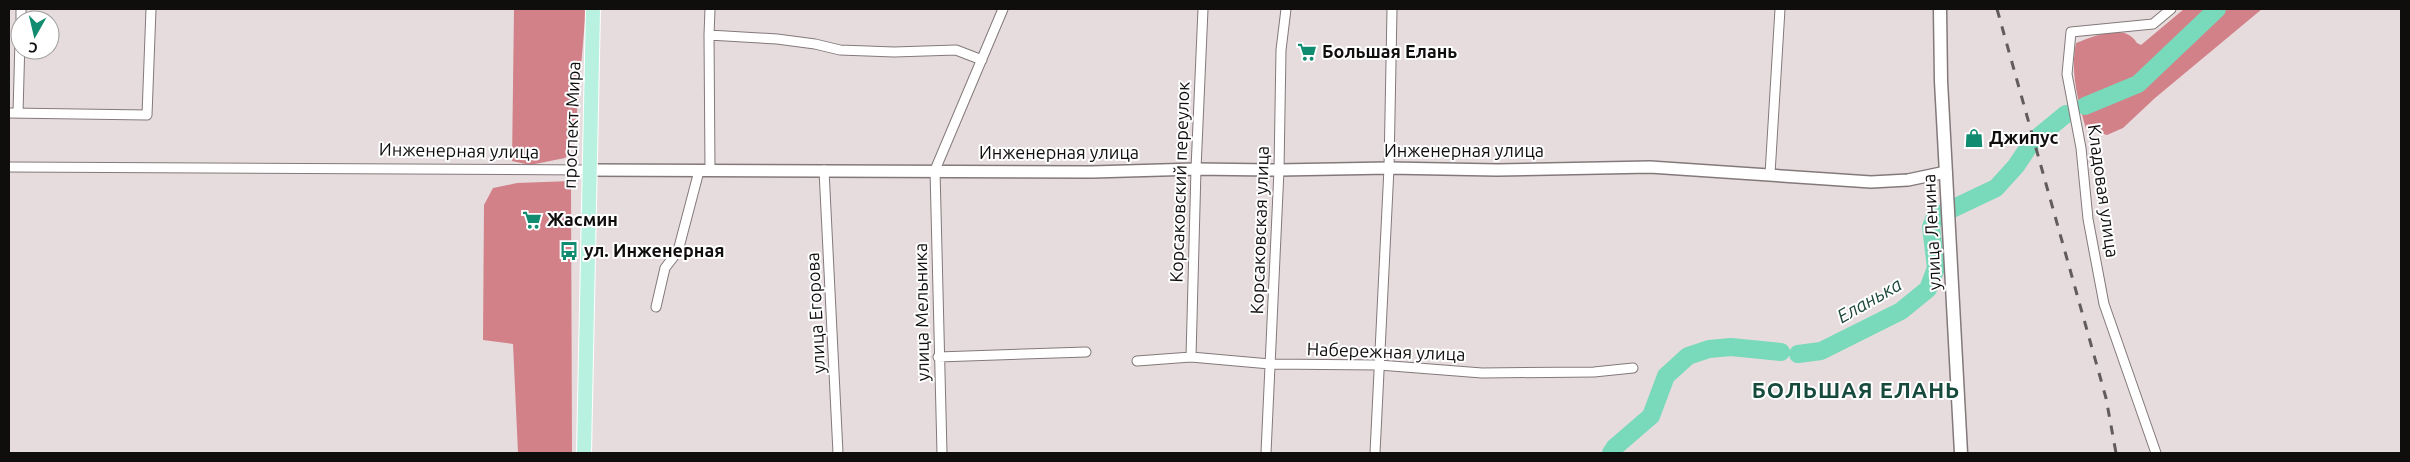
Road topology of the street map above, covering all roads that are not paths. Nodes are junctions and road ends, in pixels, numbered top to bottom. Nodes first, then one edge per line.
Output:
1 (151, 9) edge
2 (593, 9) edge
3 (710, 9) edge
4 (1003, 9) edge
5 (1203, 9) edge
6 (1286, 9) edge
7 (1392, 9) edge
8 (1780, 9) edge
9 (1940, 9) edge
10 (2171, 9) edge
11 (709, 35) junction
12 (18, 60) edge
13 (982, 60) junction
14 (13, 113) edge
15 (9, 167) edge
16 (1196, 168) junction
17 (1389, 168) junction
18 (589, 170) junction
19 (824, 170) junction
20 (935, 170) junction
21 (1279, 170) junction
22 (704, 171) junction
23 (1946, 172) junction
24 (1770, 174) junction
25 (656, 307) dead end
26 (1086, 352) dead end
27 (938, 357) junction
28 (1191, 357) junction
29 (1137, 361) dead end
30 (1270, 364) junction
31 (1379, 365) junction
32 (1633, 368) dead end
33 (584, 453) edge
34 (838, 453) edge
35 (942, 453) edge
36 (1266, 453) edge
37 (1375, 453) edge
38 (1961, 453) edge
39 (2156, 453) edge

1 - 14 street
2 - 18 main road, проспект Мира
3 - 11 street
4 - 13 street
5 - 16 street, Корсаковский переулок
6 - 21 street, Корсаковская улица
7 - 17 street
8 - 24 street
9 - 23 main road, улица Ленина
10 - 39 street, Кладовая улица
11 - 13 street
11 - 22 street
12 - 14 street
13 - 20 street
15 - 18 street, Инженерная улица
16 - 20 street, Инженерная улица
16 - 21 street, Инженерная улица
16 - 28 street, Корсаковский переулок
17 - 21 street, Инженерная улица
17 - 24 street, Инженерная улица
17 - 31 street
18 - 22 street, Инженерная улица
18 - 33 main road, проспект Мира
19 - 20 street, Инженерная улица
19 - 22 street, Инженерная улица
19 - 34 street, улица Егорова
20 - 27 street, улица Мельника
21 - 30 street, Корсаковская улица
22 - 25 street
23 - 24 street, Инженерная улица
23 - 38 main road, улица Ленина
26 - 27 street
27 - 35 street, улица Мельника
28 - 29 street, Набережная улица
28 - 30 street, Набережная улица
30 - 31 street, Набережная улица
30 - 36 street, Корсаковская улица
31 - 32 street, Набережная улица
31 - 37 street

